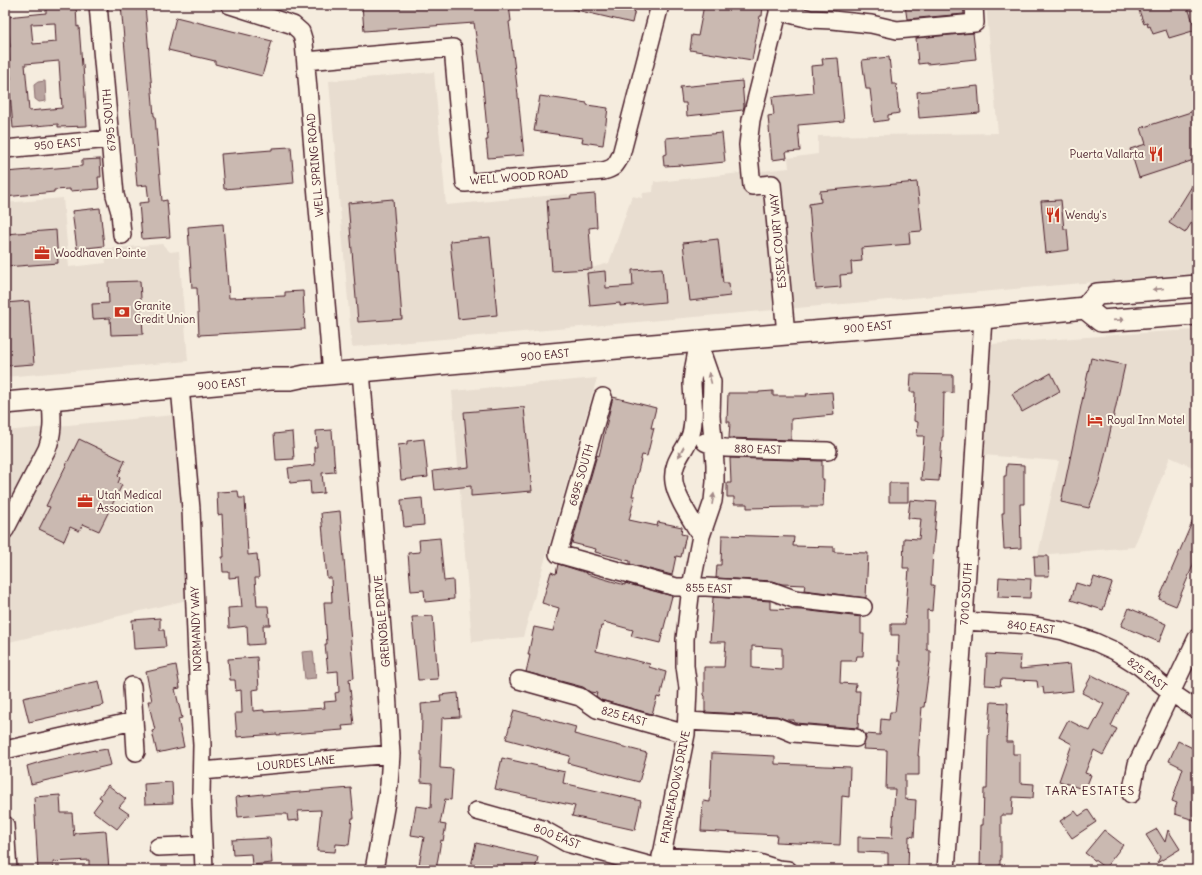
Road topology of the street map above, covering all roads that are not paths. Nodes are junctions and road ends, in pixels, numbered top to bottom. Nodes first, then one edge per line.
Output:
1 (98, 5) edge
2 (230, 5) edge
3 (660, 5) edge
4 (974, 5) edge
5 (779, 8) edge
6 (306, 61) junction
7 (110, 139) junction
8 (5, 149) edge
9 (122, 235) dead end
10 (1197, 286) edge
11 (1085, 308) junction
12 (1197, 314) edge
13 (984, 318) junction
14 (786, 334) junction
15 (698, 342) junction
16 (361, 371) junction
17 (332, 374) junction
18 (180, 387) junction
19 (603, 397) dead end
20 (51, 399) junction
21 (5, 403) edge
22 (691, 435) junction
23 (714, 446) junction
24 (828, 451) dead end
25 (5, 530) edge
26 (701, 536) junction
27 (558, 554) joint
28 (691, 587) junction
29 (863, 607) dead end
30 (964, 621) junction
31 (1197, 638) edge
32 (1095, 642) joint
33 (519, 680) dead end
34 (132, 686) dead end
35 (1172, 693) junction
36 (1197, 710) edge
37 (134, 721) junction
38 (686, 727) junction
39 (856, 738) dead end
40 (5, 750) edge
41 (136, 752) dead end
42 (391, 754) junction
43 (202, 771) junction
44 (1131, 794) dead end
45 (477, 811) dead end
46 (5, 825) edge
47 (203, 845) junction
48 (158, 847) dead end
49 (660, 865) edge
50 (8, 870) edge
51 (204, 870) edge
52 (374, 870) edge
53 (788, 870) edge
54 (946, 870) edge

1 - 7 street, 6795 SOUTH
2 - 6 street, WELL SPRING ROAD
3 - 6 street, WELL WOOD ROAD
4 - 5 street
5 - 14 street, ESSEX COURT WAY
6 - 17 street, WELL SPRING ROAD
7 - 8 street, 950 EAST
7 - 9 street, 6795 SOUTH
10 -> 11 main road
11 -> 12 main road
11 - 13 main road, 900 EAST
13 - 14 main road, 900 EAST
13 - 30 street, 7010 SOUTH
14 - 15 main road, 900 EAST
15 - 16 main road, 900 EAST
15 - 22 street
23 -> 15 street, FAIRMEADOWS DRIVE
16 - 17 main road, 900 EAST
16 - 42 street, GRENOBLE DRIVE
17 - 18 main road, 900 EAST
18 - 20 main road, 900 EAST
18 - 43 street, NORMANDY WAY
19 - 27 street, 6895 SOUTH
20 - 21 main road, 900 EAST
20 - 25 street
22 - 23 street, 880 EAST
22 -> 26 street
23 - 24 street, 880 EAST
26 -> 23 street, FAIRMEADOWS DRIVE
26 - 28 street, FAIRMEADOWS DRIVE
27 - 28 street, 855 EAST
28 - 29 street, 855 EAST
28 - 38 street, FAIRMEADOWS DRIVE
30 - 32 street, 840 EAST
30 - 54 street, 7010 SOUTH
31 - 35 street
32 - 35 street, 825 EAST
33 - 38 street, 825 EAST
34 - 37 street
35 - 36 street, 825 EAST
35 - 44 street
37 - 40 street
37 - 41 street
38 - 39 street, 825 EAST
38 - 49 street, FAIRMEADOWS DRIVE
42 - 43 street, LOURDES LANE
42 - 52 street, GRENOBLE DRIVE
43 - 47 street, NORMANDY WAY
45 - 49 street, 800 EAST
46 - 50 street
47 - 48 street
47 - 51 street, NORMANDY WAY
49 - 53 street, 800 EAST

